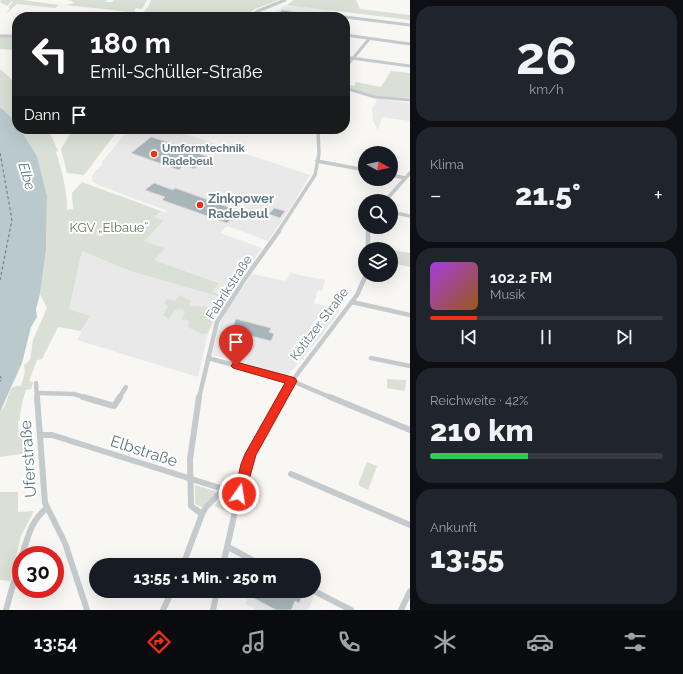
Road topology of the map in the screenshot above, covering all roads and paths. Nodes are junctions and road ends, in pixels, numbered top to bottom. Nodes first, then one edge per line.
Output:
1 (285, 0) edge
2 (256, 12) edge
3 (350, 18) edge
4 (410, 25) edge
5 (0, 36) edge
6 (12, 36) edge
7 (350, 36) edge
8 (368, 39) junction
9 (410, 44) edge
10 (351, 58) joint
11 (410, 66) edge
12 (350, 90) edge
13 (410, 100) edge
14 (318, 134) edge
15 (317, 161) junction
16 (358, 169) edge
17 (410, 173) edge
18 (398, 176) edge
19 (405, 178) junction
20 (391, 194) edge
21 (398, 213) edge
22 (410, 216) edge
23 (364, 282) edge
24 (352, 302) junction
25 (410, 315) edge
26 (208, 358) junction
27 (371, 358) dead end
28 (410, 366) edge
29 (292, 381) junction
30 (36, 383) dead end
31 (126, 387) dead end
32 (38, 393) junction
33 (410, 430) edge
34 (41, 435) junction
35 (292, 474) dead end
36 (190, 479) junction
37 (224, 490) junction
38 (239, 494) junction
39 (47, 508) junction
40 (202, 514) junction
41 (410, 525) edge
42 (26, 546) edge
43 (228, 547) junction
44 (186, 558) edge
45 (225, 558) edge
46 (249, 558) edge
47 (12, 588) edge
48 (410, 592) edge
49 (321, 595) edge
50 (169, 598) edge
51 (216, 598) edge
52 (6, 610) edge
53 (87, 610) edge
54 (163, 610) edge
55 (213, 610) edge
56 (351, 610) edge
57 (401, 610) edge

1 - 2 street
3 - 4 street
5 - 6 street
7 - 8 street
8 - 9 street
8 - 10 street
10 - 11 street
12 - 13 street
14 - 15 street, Fabrikstraße
15 - 16 street
15 - 26 street, Fabrikstraße
17 - 19 street
18 - 19 street
19 - 20 street
21 - 22 street
23 - 24 street, Kötitzer Straße
24 - 25 street
24 - 29 street, Kötitzer Straße
26 - 29 street
26 - 36 street, Fabrikstraße
27 - 28 street
29 - 33 street
29 - 38 street, Kötitzer Straße
30 - 32 street, Uferstraße
31 - 32 street
32 - 34 street, Uferstraße
34 - 36 street, Elbstraße
34 - 39 street, Uferstraße
35 - 41 street
36 - 37 street, Elbstraße
36 - 40 street, Fabrikstraße
37 - 38 street, Elbstraße
37 - 40 street
38 - 43 street, Kötitzer Straße
39 - 42 street
39 - 53 street, Uferstraße
40 - 44 street
43 - 45 street, Kötitzer Straße
43 - 46 street
47 - 52 street
48 - 57 street
49 - 56 street
50 - 54 street
51 - 55 street

